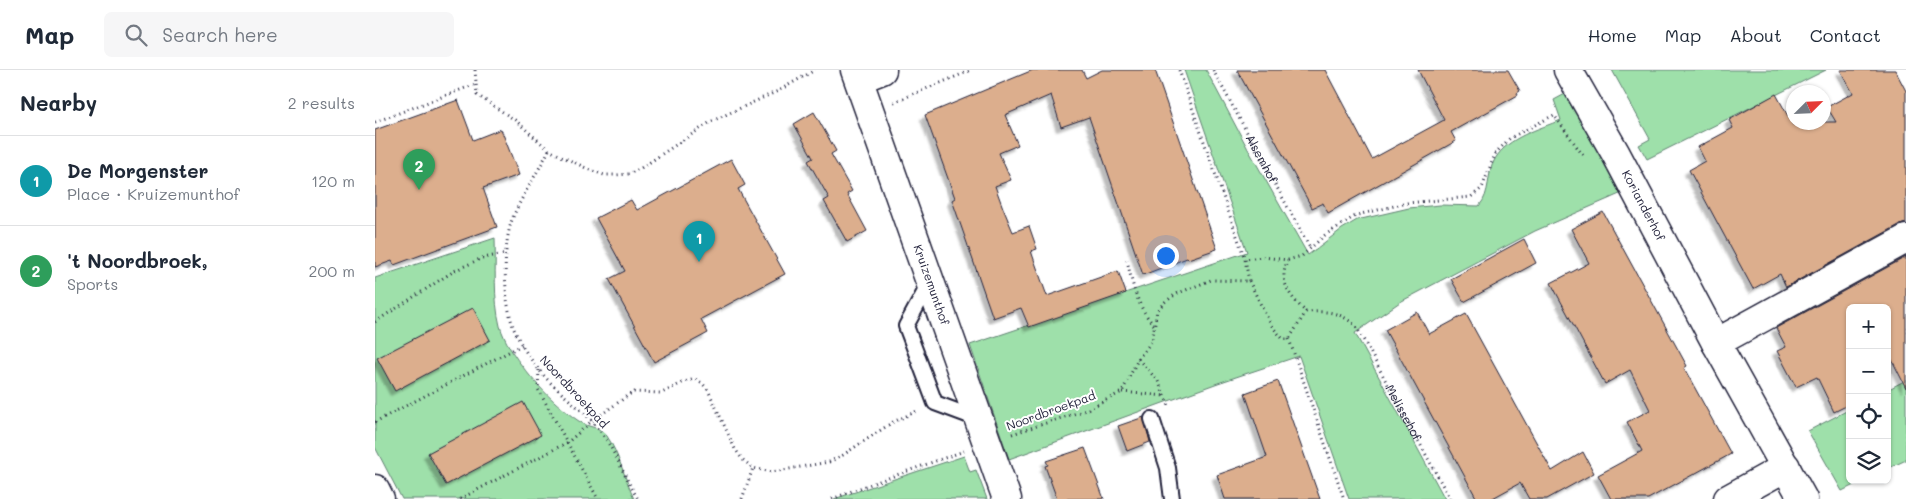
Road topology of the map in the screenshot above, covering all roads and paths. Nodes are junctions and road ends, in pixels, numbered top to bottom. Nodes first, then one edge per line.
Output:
1 (475, 70) edge
2 (815, 70) edge
3 (972, 70) edge
4 (1179, 70) edge
5 (1213, 70) edge
6 (1568, 70) edge
7 (865, 73) edge
8 (476, 84) junction
9 (870, 110) junction
10 (375, 122) edge
11 (549, 150) junction
12 (1616, 154) junction
13 (1906, 239) edge
14 (1310, 248) junction
15 (505, 254) junction
16 (1245, 259) junction
17 (1127, 260) dead end
18 (1288, 260) junction
19 (930, 281) junction
20 (1249, 281) junction
21 (1306, 312) junction
22 (375, 322) edge
23 (1155, 325) junction
24 (1289, 339) junction
25 (1716, 343) junction
26 (522, 345) junction
27 (1139, 359) junction
28 (539, 370) junction
29 (1122, 392) junction
30 (1165, 396) junction
31 (918, 411) dead end
32 (1152, 419) joint
33 (592, 421) junction
34 (375, 422) edge
35 (983, 431) junction
36 (568, 442) junction
37 (1786, 467) junction
38 (753, 468) junction
39 (375, 490) edge
40 (380, 499) edge
41 (460, 499) edge
42 (598, 499) edge
43 (638, 499) edge
44 (742, 499) edge
45 (832, 499) edge
46 (1007, 499) edge
47 (1172, 499) edge
48 (1344, 499) edge
49 (1450, 499) edge
50 (1728, 499) edge
51 (1803, 499) edge

1 - 8 path
2 - 11 path
3 - 9 path
4 - 16 path
5 - 14 path, Alsemhof
6 - 12 street, Korianderhof
7 - 9 street, Kruizemunthof
8 - 10 path
8 - 11 path
9 - 19 street, Kruizemunthof
11 - 15 path, Noordbroekpad
12 - 14 path
12 - 25 street, Korianderhof
13 - 25 street
14 - 18 path
15 - 22 path
15 - 26 path, Noordbroekpad
16 - 18 path
16 - 20 path
17 - 23 path
18 - 21 path
19 - 35 street, Kruizemunthof
19 - 35 lane
20 - 23 path
20 - 24 path
21 - 24 path
21 - 49 path, Melissehof
23 - 27 path
24 - 48 path
25 - 37 street, Korianderhof
26 - 28 path, Noordbroekpad
26 - 34 path
27 - 29 path
27 - 30 path
28 - 33 path, Noordbroekpad
28 - 36 path
29 - 30 path
29 - 35 path, Noordbroekpad
30 - 32 path
31 - 38 path
32 - 47 lane
33 - 36 path
33 - 38 path
33 - 43 path, Noordbroekpad
35 - 45 path, Noordbroekpad
35 - 46 street, Kruizemunthof
36 - 41 path
36 - 42 path
37 - 50 street
37 - 51 street, Korianderhof
38 - 44 path
39 - 40 street

